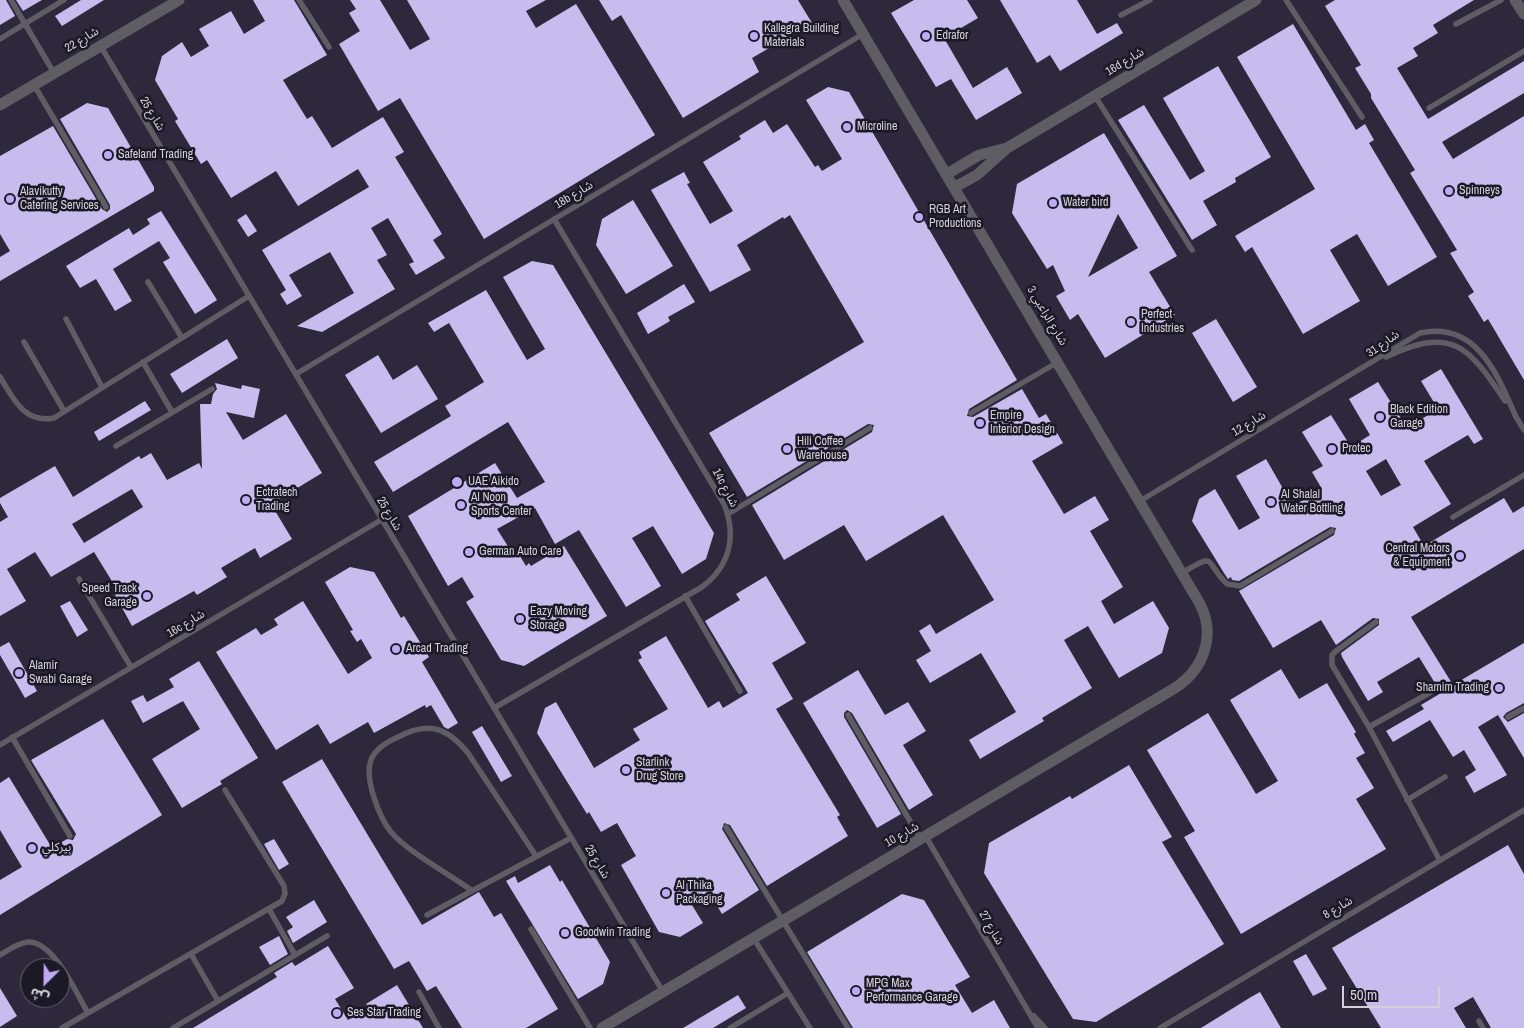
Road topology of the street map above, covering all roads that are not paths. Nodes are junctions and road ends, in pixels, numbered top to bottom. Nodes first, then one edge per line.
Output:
1 (11, 0) edge
2 (64, 0) edge
3 (179, 0) edge
4 (299, 0) edge
5 (843, 0) edge
6 (1150, 0) edge
7 (1255, 0) edge
8 (1286, 0) edge
9 (1501, 0) edge
10 (1515, 0) edge
11 (1524, 14) edge
12 (1120, 15) dead end
13 (24, 24) junction
14 (1456, 24) dead end
15 (863, 34) junction
16 (0, 38) edge
17 (100, 45) junction
18 (329, 47) dead end
19 (1524, 51) edge
20 (54, 73) junction
21 (34, 85) junction
22 (1095, 96) junction
23 (0, 106) edge
24 (1429, 108) dead end
25 (1362, 117) dead end
26 (1007, 148) junction
27 (947, 174) junction
28 (955, 187) junction
29 (106, 207) dead end
30 (554, 219) junction
31 (1192, 250) dead end
32 (148, 282) dead end
33 (249, 296) junction
34 (66, 319) dead end
35 (182, 338) junction
36 (24, 342) dead end
37 (143, 362) junction
38 (1058, 362) junction
39 (1369, 365) junction
40 (296, 374) junction
41 (0, 377) edge
42 (102, 388) junction
43 (212, 389) dead end
44 (64, 411) junction
45 (172, 412) junction
46 (971, 413) dead end
47 (1516, 417) junction
48 (870, 428) dead end
49 (1524, 430) edge
50 (116, 446) dead end
51 (1524, 474) edge
52 (1140, 501) junction
53 (728, 514) junction
54 (1453, 517) dead end
55 (381, 520) junction
56 (1332, 531) dead end
57 (1182, 572) junction
58 (79, 579) dead end
59 (685, 596) junction
60 (1376, 622) dead end
61 (1204, 653) joint
62 (131, 668) junction
63 (740, 691) dead end
64 (1431, 692) dead end
65 (494, 708) junction
66 (1524, 708) edge
67 (848, 715) dead end
68 (1508, 717) dead end
69 (1369, 727) junction
70 (12, 737) junction
71 (0, 744) edge
72 (1445, 777) dead end
73 (225, 790) dead end
74 (1407, 800) junction
75 (1524, 810) edge
76 (726, 826) dead end
77 (70, 836) dead end
78 (571, 838) junction
79 (924, 839) junction
80 (536, 856) junction
81 (1439, 859) junction
82 (471, 890) junction
83 (269, 909) junction
84 (427, 915) dead end
85 (782, 922) junction
86 (531, 929) dead end
87 (326, 936) dead end
88 (754, 938) junction
89 (191, 954) junction
90 (0, 955) edge
91 (295, 955) junction
92 (419, 992) dead end
93 (663, 992) junction
94 (788, 993) junction
95 (218, 1001) junction
96 (1024, 1005) junction
97 (88, 1013) junction
98 (742, 1021) junction
99 (1479, 1021) dead end
100 (1161, 1027) edge
101 (62, 1028) edge
102 (173, 1028) edge
103 (439, 1028) edge
104 (590, 1028) edge
105 (602, 1028) edge
106 (730, 1028) edge
107 (746, 1028) edge
108 (810, 1028) edge
109 (848, 1028) edge
110 (1038, 1028) edge
111 (1045, 1028) edge
112 (1483, 1028) edge

1 - 13 lane
2 - 13 lane
3 - 17 street, شارع 22
4 - 18 lane
5 - 15 street, شارع الراعبي 3
6 - 12 lane
7 - 22 street, 16d شارع
8 - 25 lane
9 - 14 lane
10 - 11 street
13 - 16 lane
13 - 20 lane
15 - 27 street, شارع الراعبي 3
15 - 30 lane, 18b شارع
17 - 20 street, شارع 22
17 - 33 lane, شارع 25
19 - 24 lane
20 - 21 street, شارع 22
21 - 23 street, شارع 22
21 - 29 lane
22 - 26 street, 16d شارع
22 - 31 lane
26 - 27 street, 16d شارع
26 - 28 street, 16d شارع
27 - 28 street, شارع الراعبي 3
28 - 38 street, شارع الراعبي 3
30 - 40 lane, 18b شارع
30 - 53 lane, 14c شارع
32 - 35 lane
33 - 35 lane
33 - 40 lane, شارع 25
34 - 42 lane
35 - 37 lane
36 - 44 lane
37 - 42 lane
37 - 45 lane
38 - 46 lane
38 - 52 street, شارع الراعبي 3
39 - 47 lane, شارع 31
39 - 47 lane, شارع 31
39 - 52 lane, شارع 12
40 - 55 lane, شارع 25
41 - 44 lane
42 - 44 lane
43 - 45 lane
45 - 50 lane
47 - 49 lane, شارع 31
48 - 53 lane
51 - 54 lane
52 - 57 street, شارع الراعبي 3
53 - 59 lane, 14c شارع
55 - 62 lane, 16c شارع
55 - 65 lane, شارع 25
56 - 57 lane
57 - 61 street, شارع الراعبي 3
58 - 62 lane
59 - 63 lane
59 - 65 lane, 14c شارع
60 - 69 lane
61 - 79 street, شارع 10
62 - 70 lane, 16c شارع
64 - 69 lane
65 - 78 lane, شارع 25
66 - 68 lane
67 - 79 lane, شارع 27
69 - 74 lane
70 - 71 lane, 16c شارع
70 - 77 lane
72 - 74 lane
73 - 83 lane
74 - 81 lane
75 - 81 lane, شارع 8
76 - 85 lane
78 - 80 lane
78 - 93 lane, شارع 25
79 - 85 street, شارع 10
79 - 96 lane, شارع 27
80 - 82 lane
80 - 82 lane
81 - 100 lane, شارع 8
82 - 84 lane
83 - 89 lane
83 - 91 lane
85 - 88 street, شارع 10
85 - 109 lane
86 - 104 lane
87 - 91 lane
88 - 93 street, شارع 10
88 - 94 lane
89 - 95 lane
89 - 97 lane
90 - 97 lane
91 - 95 lane
92 - 103 lane
93 - 105 street, شارع 10
94 - 98 lane
94 - 108 lane
95 - 102 lane
96 - 110 lane, شارع 27
96 - 111 lane
97 - 101 lane
98 - 106 lane
98 - 107 lane
99 - 112 lane

